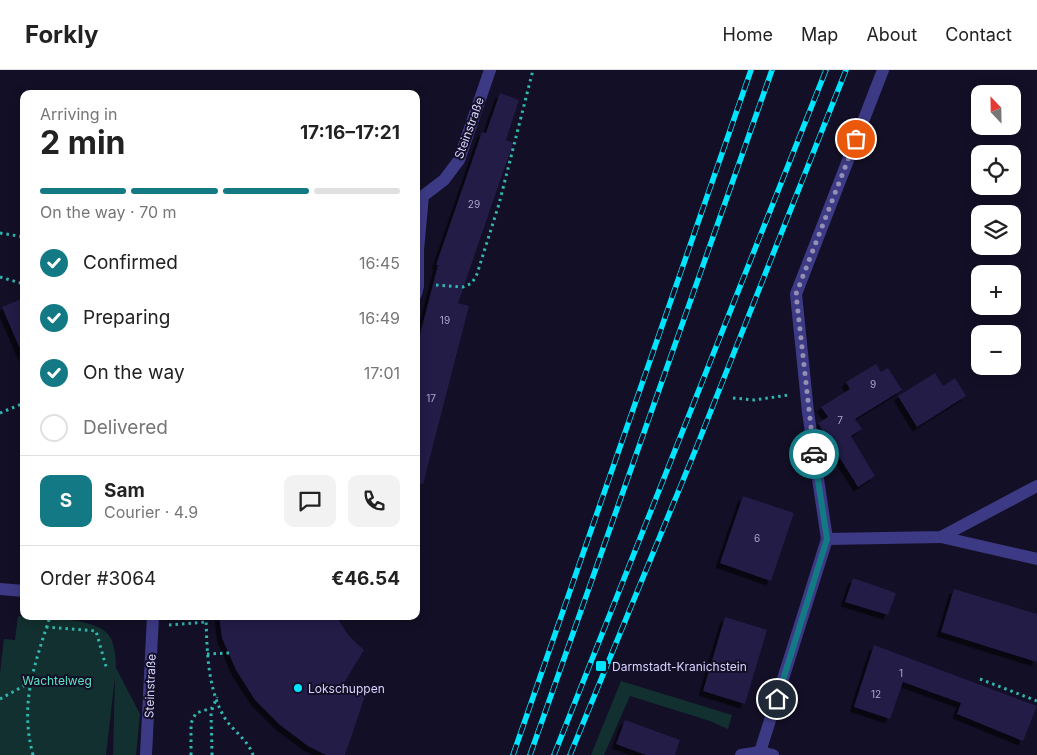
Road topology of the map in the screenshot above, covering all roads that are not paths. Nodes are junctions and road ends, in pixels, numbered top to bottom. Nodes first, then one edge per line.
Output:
1 (490, 70) edge
2 (883, 70) edge
3 (420, 196) edge
4 (1037, 486) edge
5 (942, 537) junction
6 (827, 539) junction
7 (1037, 559) edge
8 (0, 589) edge
9 (20, 591) edge
10 (153, 620) edge
11 (760, 752) junction
12 (146, 755) edge
13 (741, 755) edge
14 (773, 755) edge

1 - 3 street, Steinstraße
2 - 6 street
4 - 5 street
5 - 6 street
5 - 7 street
6 - 11 street
8 - 9 street
10 - 12 street, Steinstraße
11 - 13 street
11 - 14 street

